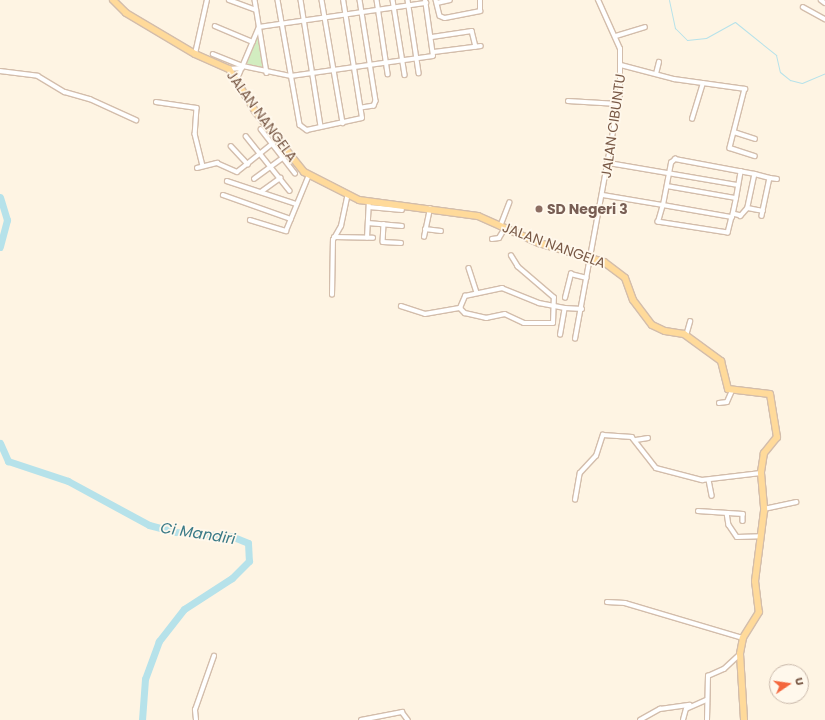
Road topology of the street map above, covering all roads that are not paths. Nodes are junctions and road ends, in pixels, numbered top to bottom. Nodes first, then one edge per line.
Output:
1 (113, 0) edge
2 (207, 0) edge
3 (229, 0) edge
4 (255, 0) edge
5 (278, 0) edge
6 (301, 0) edge
7 (322, 0) edge
8 (343, 0) edge
9 (360, 0) edge
10 (377, 0) edge
11 (393, 0) edge
12 (408, 0) edge
13 (450, 0) edge
14 (480, 0) edge
15 (599, 0) edge
16 (821, 0) edge
17 (436, 1) edge
18 (425, 2) edge
19 (825, 3) edge
20 (409, 5) junction
21 (394, 7) junction
22 (803, 7) dead end
23 (256, 10) junction
24 (378, 10) junction
25 (362, 12) junction
26 (346, 15) junction
27 (325, 18) junction
28 (825, 18) edge
29 (304, 22) junction
30 (282, 25) junction
31 (215, 26) dead end
32 (259, 27) junction
33 (645, 27) dead end
34 (616, 36) junction
35 (432, 37) junction
36 (253, 42) junction
37 (481, 46) dead end
38 (476, 47) junction
39 (434, 52) junction
40 (195, 54) junction
41 (213, 54) dead end
42 (418, 59) junction
43 (403, 61) junction
44 (659, 62) dead end
45 (386, 63) junction
46 (371, 65) junction
47 (621, 65) junction
48 (242, 67) junction
49 (355, 67) junction
50 (229, 68) junction
51 (334, 70) junction
52 (0, 71) edge
53 (267, 73) junction
54 (312, 73) junction
55 (419, 73) dead end
56 (388, 74) dead end
57 (656, 74) junction
58 (405, 75) dead end
59 (291, 76) junction
60 (237, 79) junction
61 (703, 84) junction
62 (568, 101) dead end
63 (156, 102) dead end
64 (618, 104) junction
65 (361, 108) junction
66 (692, 119) dead end
67 (136, 120) dead end
68 (343, 123) junction
69 (321, 126) junction
70 (261, 129) dead end
71 (734, 132) junction
72 (246, 136) dead end
73 (755, 139) dead end
74 (275, 142) junction
75 (231, 146) dead end
76 (261, 154) junction
77 (286, 156) junction
78 (755, 156) dead end
79 (609, 163) junction
80 (248, 164) junction
81 (203, 166) junction
82 (197, 168) dead end
83 (272, 168) junction
84 (741, 171) junction
85 (294, 173) dead end
86 (669, 173) junction
87 (308, 174) junction
88 (755, 174) junction
89 (280, 178) junction
90 (770, 178) junction
91 (254, 179) dead end
92 (777, 179) dead end
93 (227, 181) dead end
94 (738, 185) junction
95 (667, 186) junction
96 (290, 191) dead end
97 (261, 192) junction
98 (222, 195) dead end
99 (603, 195) junction
100 (347, 197) junction
101 (736, 198) junction
102 (509, 203) dead end
103 (296, 204) junction
104 (369, 205) junction
105 (663, 205) junction
106 (748, 208) junction
107 (430, 209) junction
108 (402, 210) dead end
109 (763, 211) junction
110 (733, 215) junction
111 (762, 216) dead end
112 (291, 219) junction
113 (250, 220) dead end
114 (368, 223) junction
115 (384, 224) junction
116 (402, 226) dead end
117 (503, 227) junction
118 (425, 229) junction
119 (441, 231) dead end
120 (334, 237) junction
121 (424, 237) dead end
122 (367, 238) junction
123 (373, 238) dead end
124 (492, 239) dead end
125 (401, 243) dead end
126 (511, 256) dead end
127 (592, 256) junction
128 (469, 268) dead end
129 (587, 278) junction
130 (477, 292) junction
131 (332, 295) dead end
132 (565, 298) dead end
133 (401, 306) dead end
134 (553, 306) junction
135 (460, 308) junction
136 (565, 308) junction
137 (582, 309) junction
138 (690, 322) dead end
139 (560, 334) dead end
140 (686, 336) junction
141 (575, 339) dead end
142 (732, 391) junction
143 (719, 403) dead end
144 (648, 438) dead end
145 (636, 440) junction
146 (761, 473) junction
147 (709, 480) junction
148 (712, 496) dead end
149 (575, 500) dead end
150 (796, 502) dead end
151 (764, 508) junction
152 (698, 511) dead end
153 (727, 513) junction
154 (743, 521) dead end
155 (761, 536) junction
156 (607, 602) dead end
157 (743, 638) junction
158 (740, 654) junction
159 (214, 656) dead end
160 (706, 700) junction
161 (690, 705) junction
162 (196, 720) edge
163 (361, 720) edge
164 (408, 720) edge
165 (640, 720) edge
166 (683, 720) edge
167 (707, 720) edge
168 (744, 720) edge

1 - 40 main road, JALAN NANGELA
2 - 40 street
3 - 23 street
4 - 23 street
5 - 30 street
6 - 29 street
7 - 27 street
8 - 26 street
9 - 25 street
10 - 24 street
11 - 21 street
12 - 20 street
13 - 17 street
14 - 17 street
15 - 34 street, JALAN CIBUNTU
16 - 19 street
18 - 20 street
18 - 35 street
20 - 21 street
20 - 42 street
21 - 24 street
21 - 43 street
22 - 28 street
23 - 32 street
24 - 25 street
24 - 45 street
25 - 26 street
25 - 46 street
26 - 27 street
26 - 49 street
27 - 29 street
27 - 51 street
29 - 30 street
29 - 54 street
30 - 32 street
30 - 59 street
31 - 36 street
32 - 36 street
32 - 53 street
33 - 34 street
34 - 47 street, JALAN CIBUNTU
35 - 38 street
35 - 39 street
36 - 48 street
37 - 38 street
38 - 39 street
39 - 42 street
40 - 50 main road, JALAN NANGELA
41 - 48 street
42 - 43 street
42 - 55 street
43 - 45 street
43 - 58 street
44 - 57 street
45 - 46 street
45 - 56 street
46 - 49 street
46 - 65 street
47 - 57 street
47 - 64 street, JALAN CIBUNTU
48 - 50 street
48 - 53 street
48 - 60 street
49 - 51 street
49 - 65 street
50 - 60 main road, JALAN NANGELA
51 - 54 street
51 - 68 street
52 - 67 street
53 - 59 street
54 - 59 street
54 - 69 street
57 - 61 street
59 - 69 street
60 - 74 main road, JALAN NANGELA
61 - 66 street
61 - 71 street
62 - 64 street
63 - 81 street
64 - 79 street, JALAN CIBUNTU
65 - 68 street
68 - 69 street
70 - 74 street
71 - 73 street
71 - 78 street
72 - 76 street
74 - 76 street
74 - 77 main road, JALAN NANGELA
75 - 80 street
76 - 80 street
76 - 83 street
77 - 83 street
77 - 85 street
77 - 87 main road, JALAN NANGELA
79 - 86 street
79 - 99 street, JALAN CIBUNTU
80 - 81 street
81 - 82 street
83 - 89 street
83 - 91 street
84 - 86 street
84 - 88 street
84 - 94 street
86 - 94 street
86 - 95 street
87 - 100 main road, JALAN NANGELA
87 - 103 street
88 - 90 street
88 - 106 street
89 - 96 street
89 - 97 street
90 - 92 street
90 - 109 street
93 - 97 street
94 - 101 street
95 - 101 street
95 - 105 street
97 - 103 street
98 - 112 street
99 - 105 street
99 - 127 street, JALAN CIBUNTU
100 - 104 main road, JALAN NANGELA
100 - 120 street
101 - 110 street
102 - 117 street
103 - 112 street
104 - 107 main road, JALAN NANGELA
104 - 108 street
104 - 114 street
105 - 110 street
105 - 110 street
106 - 109 street
106 - 110 street
107 - 117 main road, JALAN NANGELA
107 - 118 street
109 - 111 street
112 - 113 street
114 - 115 street
114 - 122 street
115 - 116 street
115 - 125 street
117 - 124 street
117 - 127 main road, JALAN NANGELA
118 - 119 street
118 - 121 street
120 - 122 street
120 - 131 street
122 - 123 street
126 - 134 street
127 - 129 street, JALAN CIBUNTU
127 - 140 main road, JALAN NANGELA
128 - 130 street
129 - 132 street
129 - 137 street, JALAN CIBUNTU
130 - 134 street
130 - 135 street
133 - 135 street
134 - 135 street
134 - 136 street
136 - 137 street
136 - 139 street
137 - 141 street, JALAN CIBUNTU
138 - 140 street
140 - 142 main road, JALAN NANGELA
142 - 143 street
142 - 146 main road
144 - 145 street
145 - 147 street
145 - 149 street
146 - 147 street
146 - 151 main road
147 - 148 street
150 - 151 street
151 - 155 main road
152 - 153 street
153 - 154 street
153 - 155 street
155 - 157 main road
156 - 157 street
157 - 158 main road
158 - 160 street
158 - 168 main road
159 - 162 street
160 - 161 street
160 - 167 street
161 - 165 street
161 - 166 street
163 - 164 street

